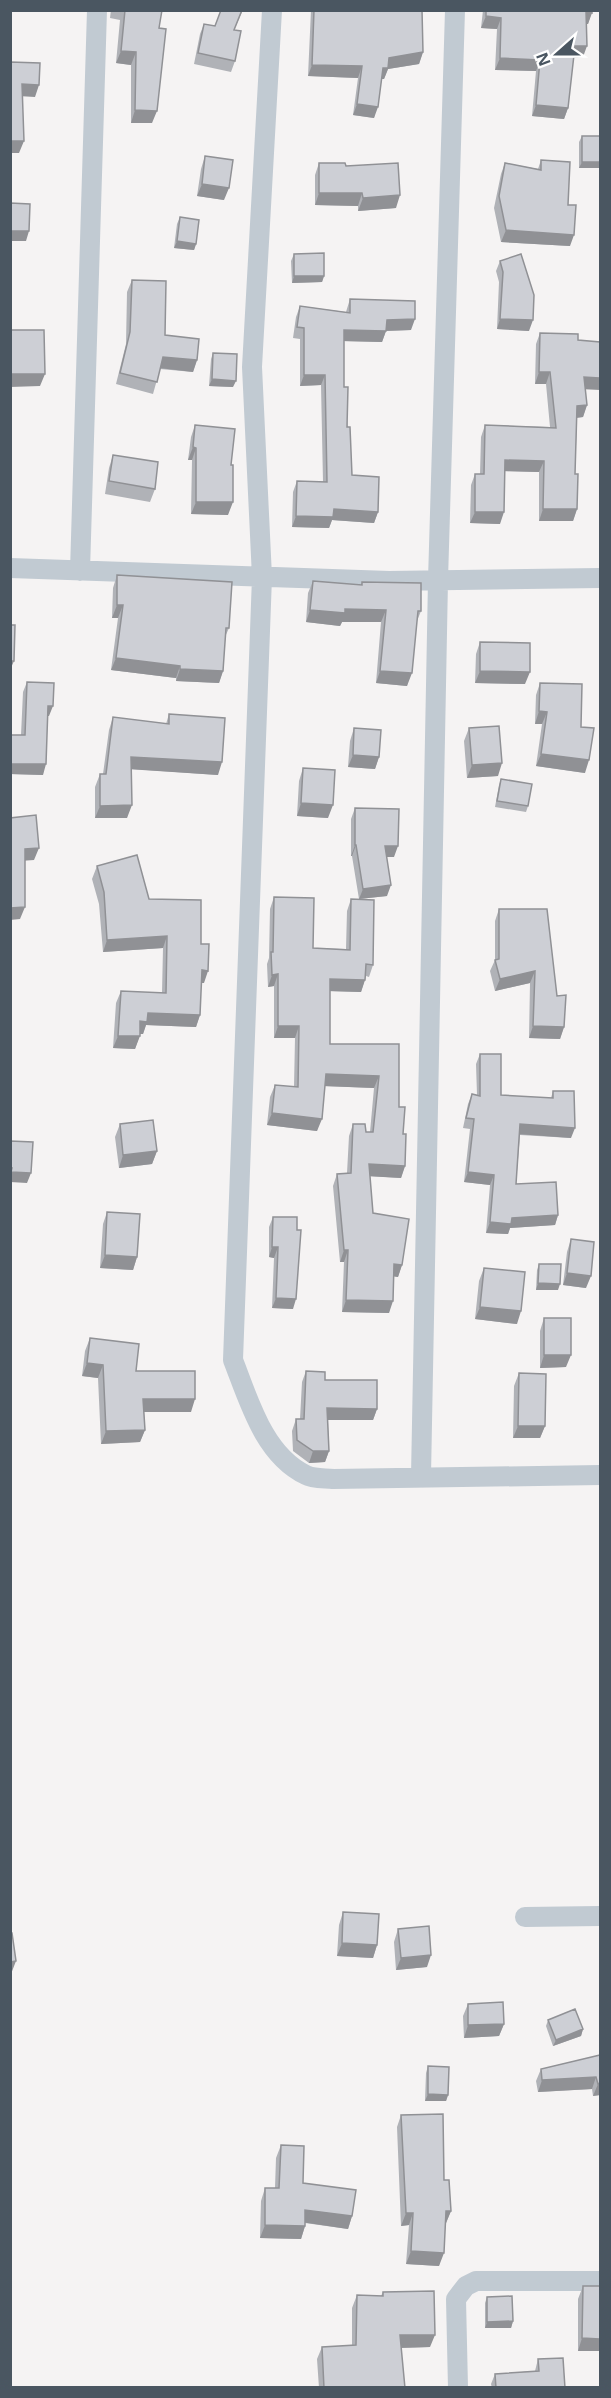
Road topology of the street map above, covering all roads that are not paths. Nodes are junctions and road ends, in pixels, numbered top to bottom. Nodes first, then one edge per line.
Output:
1 (97, 10) edge
2 (272, 10) edge
3 (455, 10) edge
4 (10, 568) edge
5 (80, 571) junction
6 (262, 577) junction
7 (600, 578) edge
8 (438, 580) junction
9 (600, 1475) edge
10 (422, 1476) junction
11 (600, 1916) edge
12 (525, 1917) dead end
13 (600, 2280) edge
14 (458, 2388) edge

1 - 5 street
2 - 6 street
3 - 8 street
4 - 5 street
5 - 6 street
6 - 8 street
6 - 10 street
7 - 8 street
8 - 10 street
9 - 10 street
11 - 12 street
13 - 14 street

